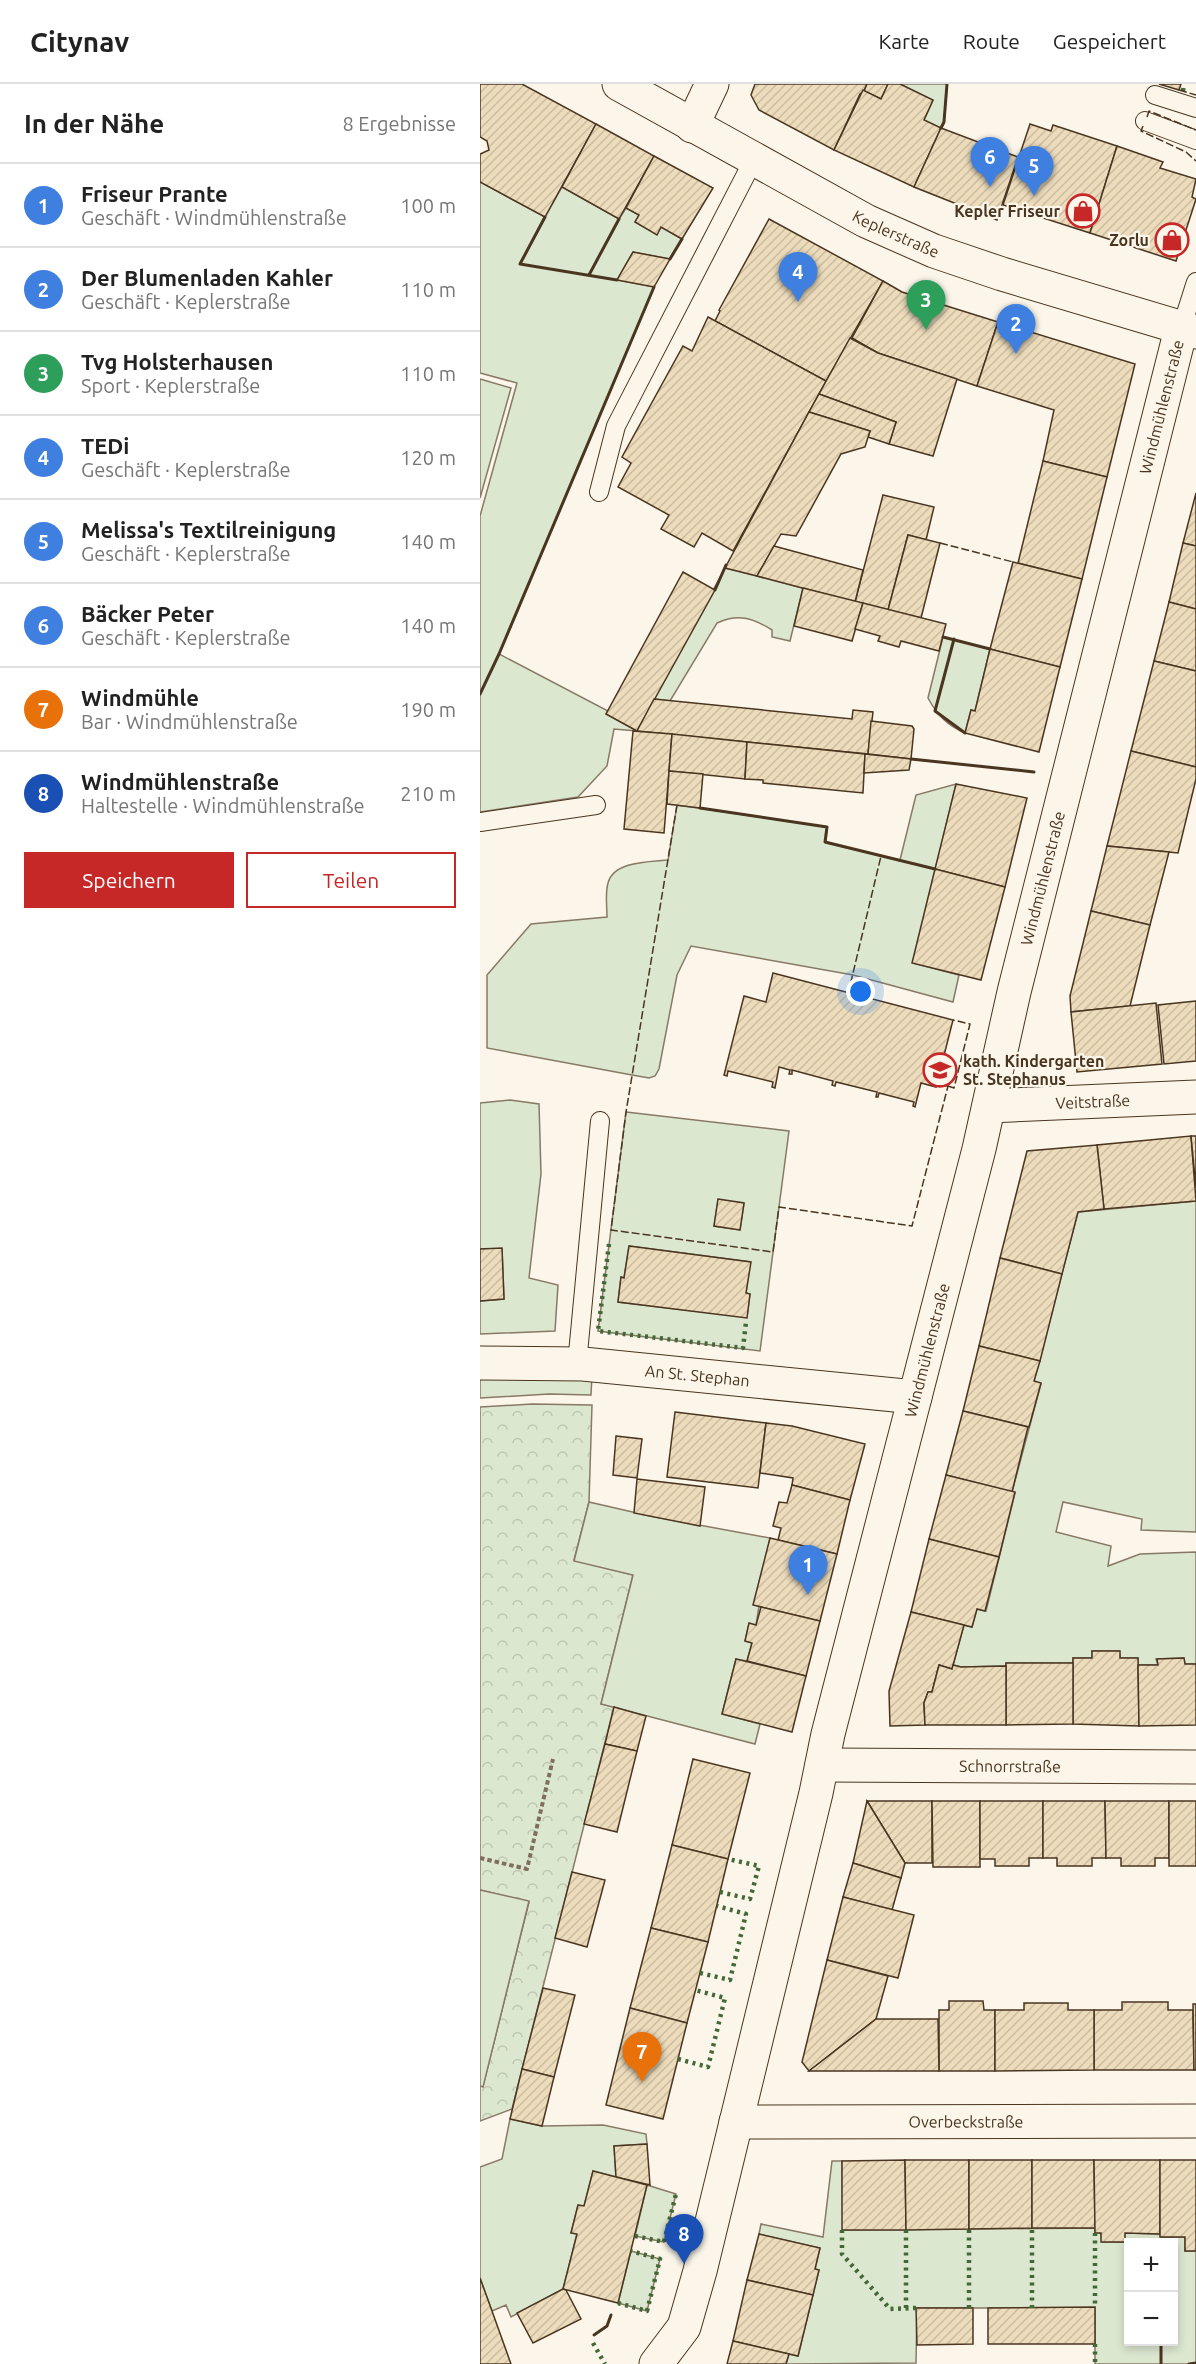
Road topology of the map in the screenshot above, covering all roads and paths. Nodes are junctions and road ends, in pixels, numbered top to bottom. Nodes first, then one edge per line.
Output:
1 (619, 84) edge
2 (712, 84) edge
3 (1155, 95) dead end
4 (1196, 108) edge
5 (1145, 121) dead end
6 (693, 126) junction
7 (1196, 140) edge
8 (754, 159) junction
9 (1196, 282) edge
10 (1189, 331) edge
11 (599, 492) dead end
12 (596, 805) dead end
13 (480, 822) edge
14 (1196, 1097) edge
15 (989, 1106) junction
16 (600, 1121) dead end
17 (480, 1363) edge
18 (577, 1364) junction
19 (915, 1397) junction
20 (552, 1759) dead end
21 (822, 1765) junction
22 (1196, 1767) edge
23 (480, 1858) edge
24 (1196, 2121) edge
25 (736, 2122) junction
26 (656, 2364) edge

1 - 6 street, Keplerstraße
2 - 6 street
3 - 4 lane
5 - 7 lane
6 - 8 street, Keplerstraße
8 - 10 street, Keplerstraße
8 - 11 lane
9 - 10 lane
10 - 15 street, Windmühlenstraße
12 - 13 lane
14 - 15 street, Veitstraße
15 - 19 street, Windmühlenstraße
16 - 18 lane
17 - 18 street, An St. Stephan
18 - 19 street, An St. Stephan
19 - 21 street, Windmühlenstraße
20 - 23 path
21 - 22 street, Schnorrstraße
21 - 25 street, Windmühlenstraße
24 - 25 street, Overbeckstraße
25 - 26 street, Windmühlenstraße

